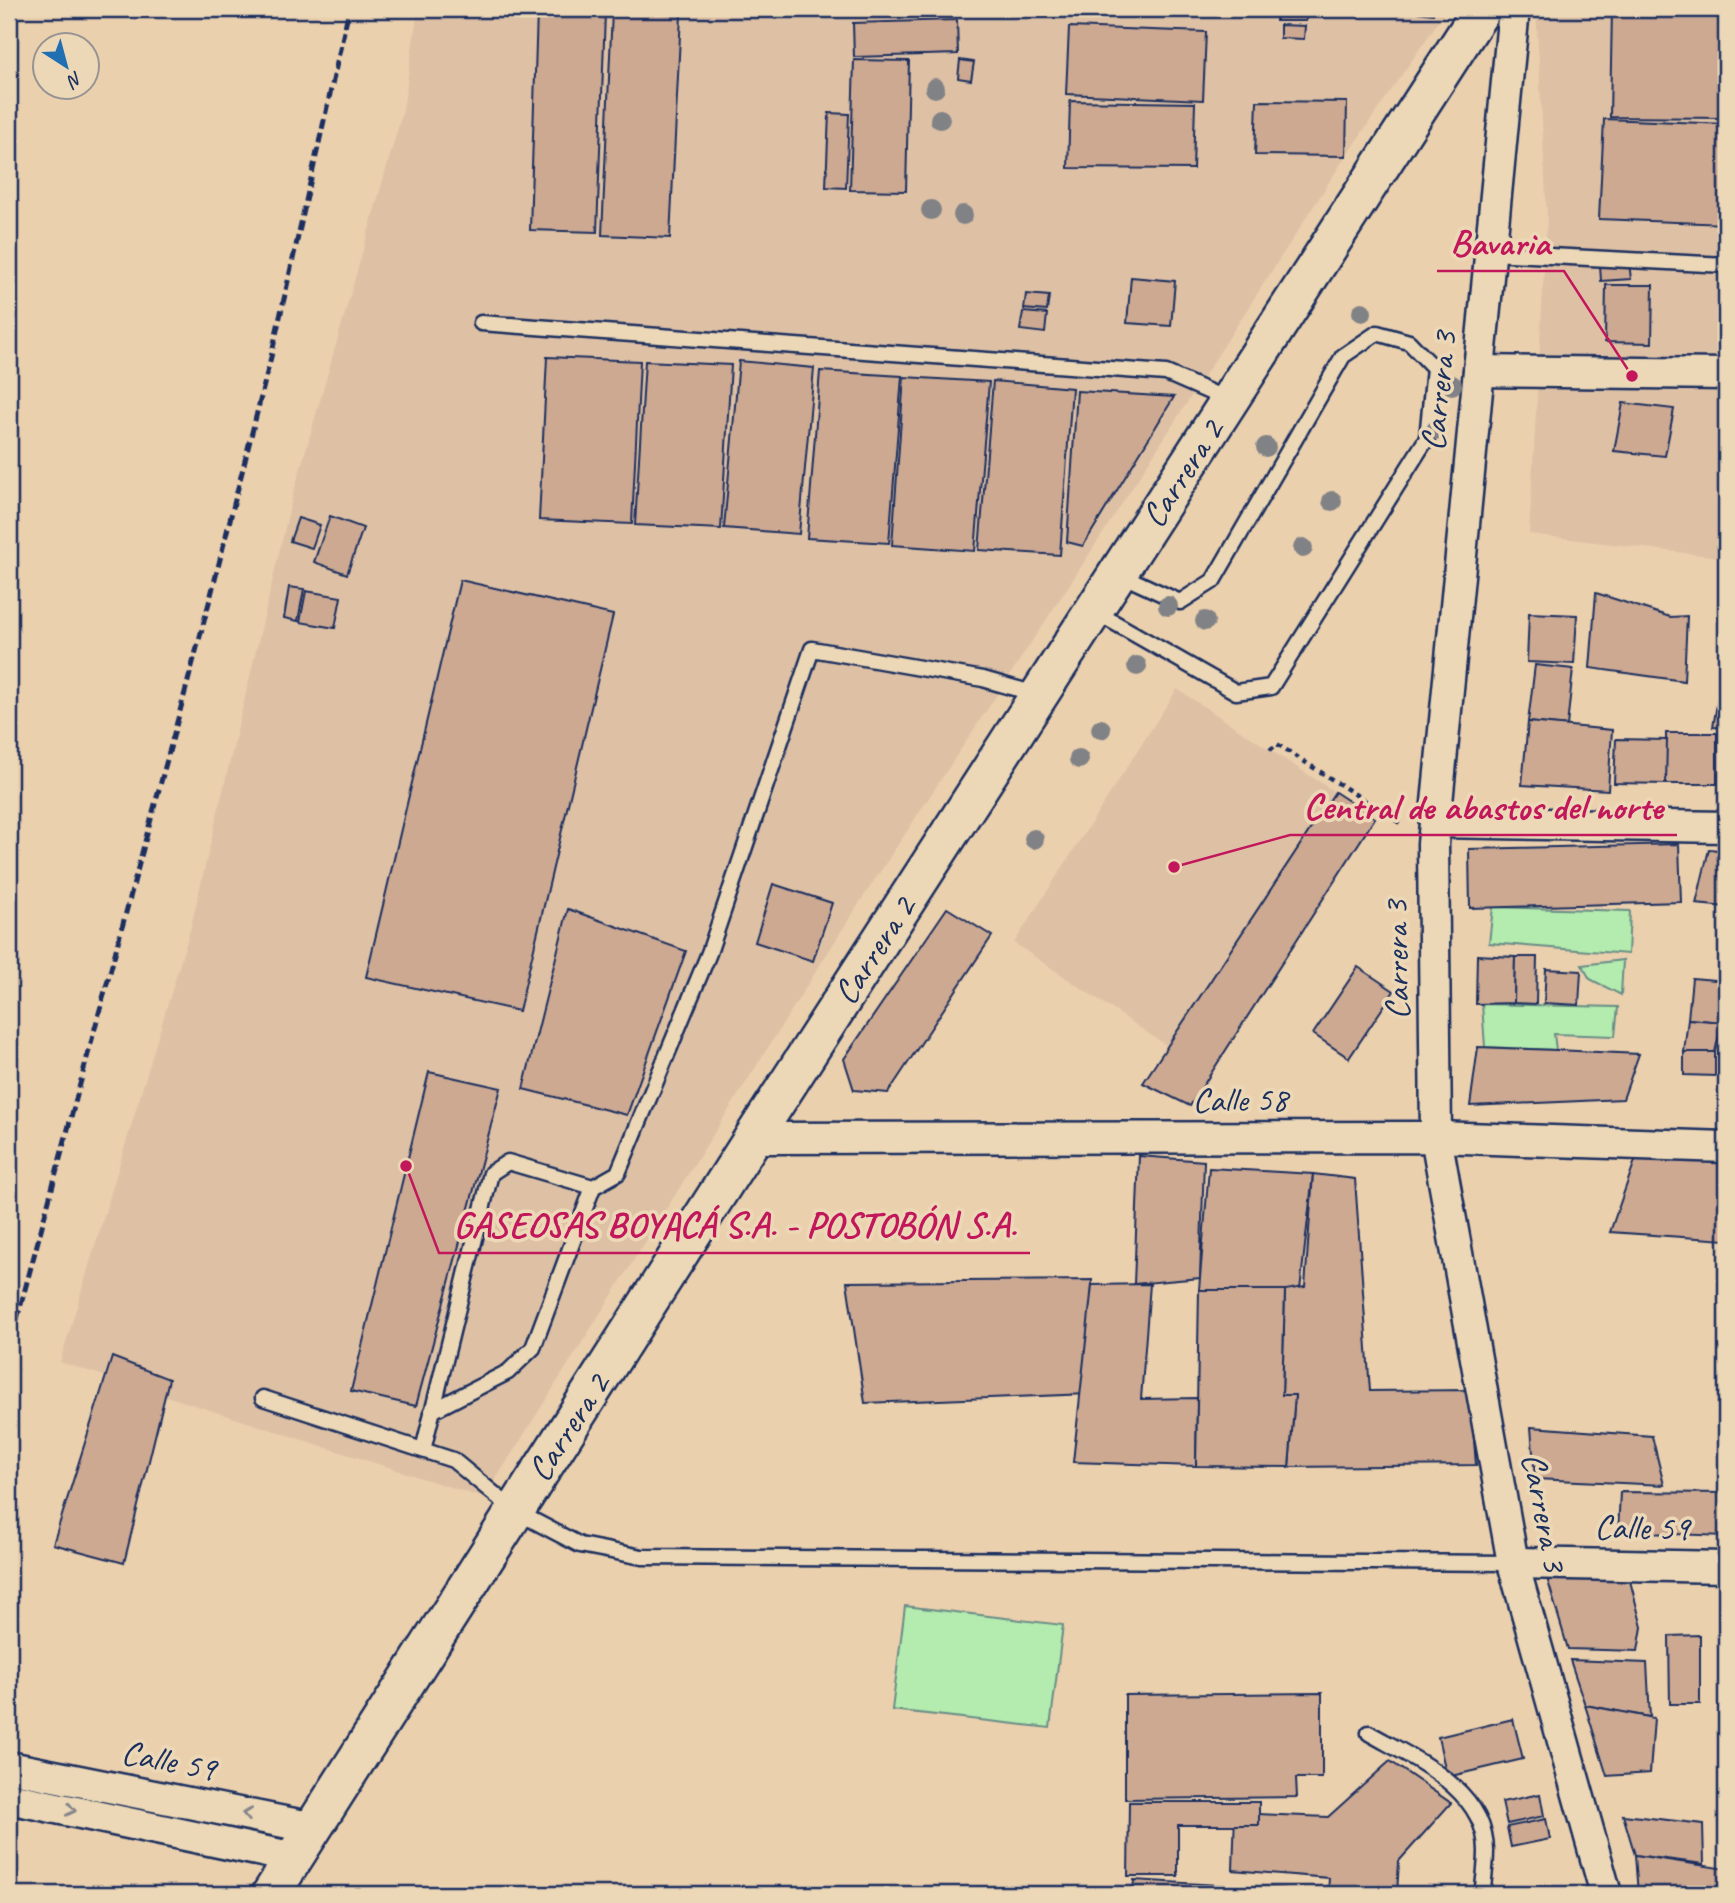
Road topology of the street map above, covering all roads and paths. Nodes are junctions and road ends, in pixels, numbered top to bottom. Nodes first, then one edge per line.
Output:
1 (1482, 9) edge
2 (1514, 9) edge
3 (1490, 253) junction
4 (1726, 265) edge
5 (481, 323) dead end
6 (1479, 371) junction
7 (1726, 374) edge
8 (1229, 400) junction
9 (1118, 573) junction
10 (1093, 611) junction
11 (1039, 695) junction
12 (1270, 750) dead end
13 (1726, 827) edge
14 (1434, 833) junction
15 (753, 1138) junction
16 (1436, 1138) junction
17 (1726, 1147) edge
18 (593, 1187) junction
19 (263, 1398) dead end
20 (432, 1411) junction
21 (423, 1450) junction
22 (515, 1511) junction
23 (1513, 1563) junction
24 (1726, 1567) edge
25 (1369, 1733) dead end
26 (9, 1767) edge
27 (9, 1798) edge
28 (304, 1843) junction
29 (271, 1894) edge
30 (1482, 1894) edge
31 (1606, 1894) edge

1 - 8 street, Carrera 2
2 - 3 street, Carrera 3
3 - 4 lane
3 - 6 street, Carrera 3
5 - 8 lane
6 - 7 street
6 - 14 street, Carrera 3
8 - 9 street, Carrera 2
9 - 10 street, Carrera 2
9 - 10 lane
10 - 11 street, Carrera 2
11 - 15 street, Carrera 2
11 - 18 lane
12 - 14 path
13 - 14 street
14 - 16 street, Carrera 3
15 - 16 street, Calle 58
15 - 22 street, Carrera 2
16 - 17 street, Calle 58
16 - 23 street, Carrera 3
18 - 20 lane
18 - 20 lane
19 - 21 lane
20 - 21 lane
21 - 22 lane
22 - 23 lane
22 - 28 street, Carrera 2
23 - 24 street, Calle 59
23 - 31 street, Carrera 3
25 - 30 lane
28 -> 26 street, Calle 59
27 -> 28 street, Calle 59
28 - 29 street, Carrera 2

